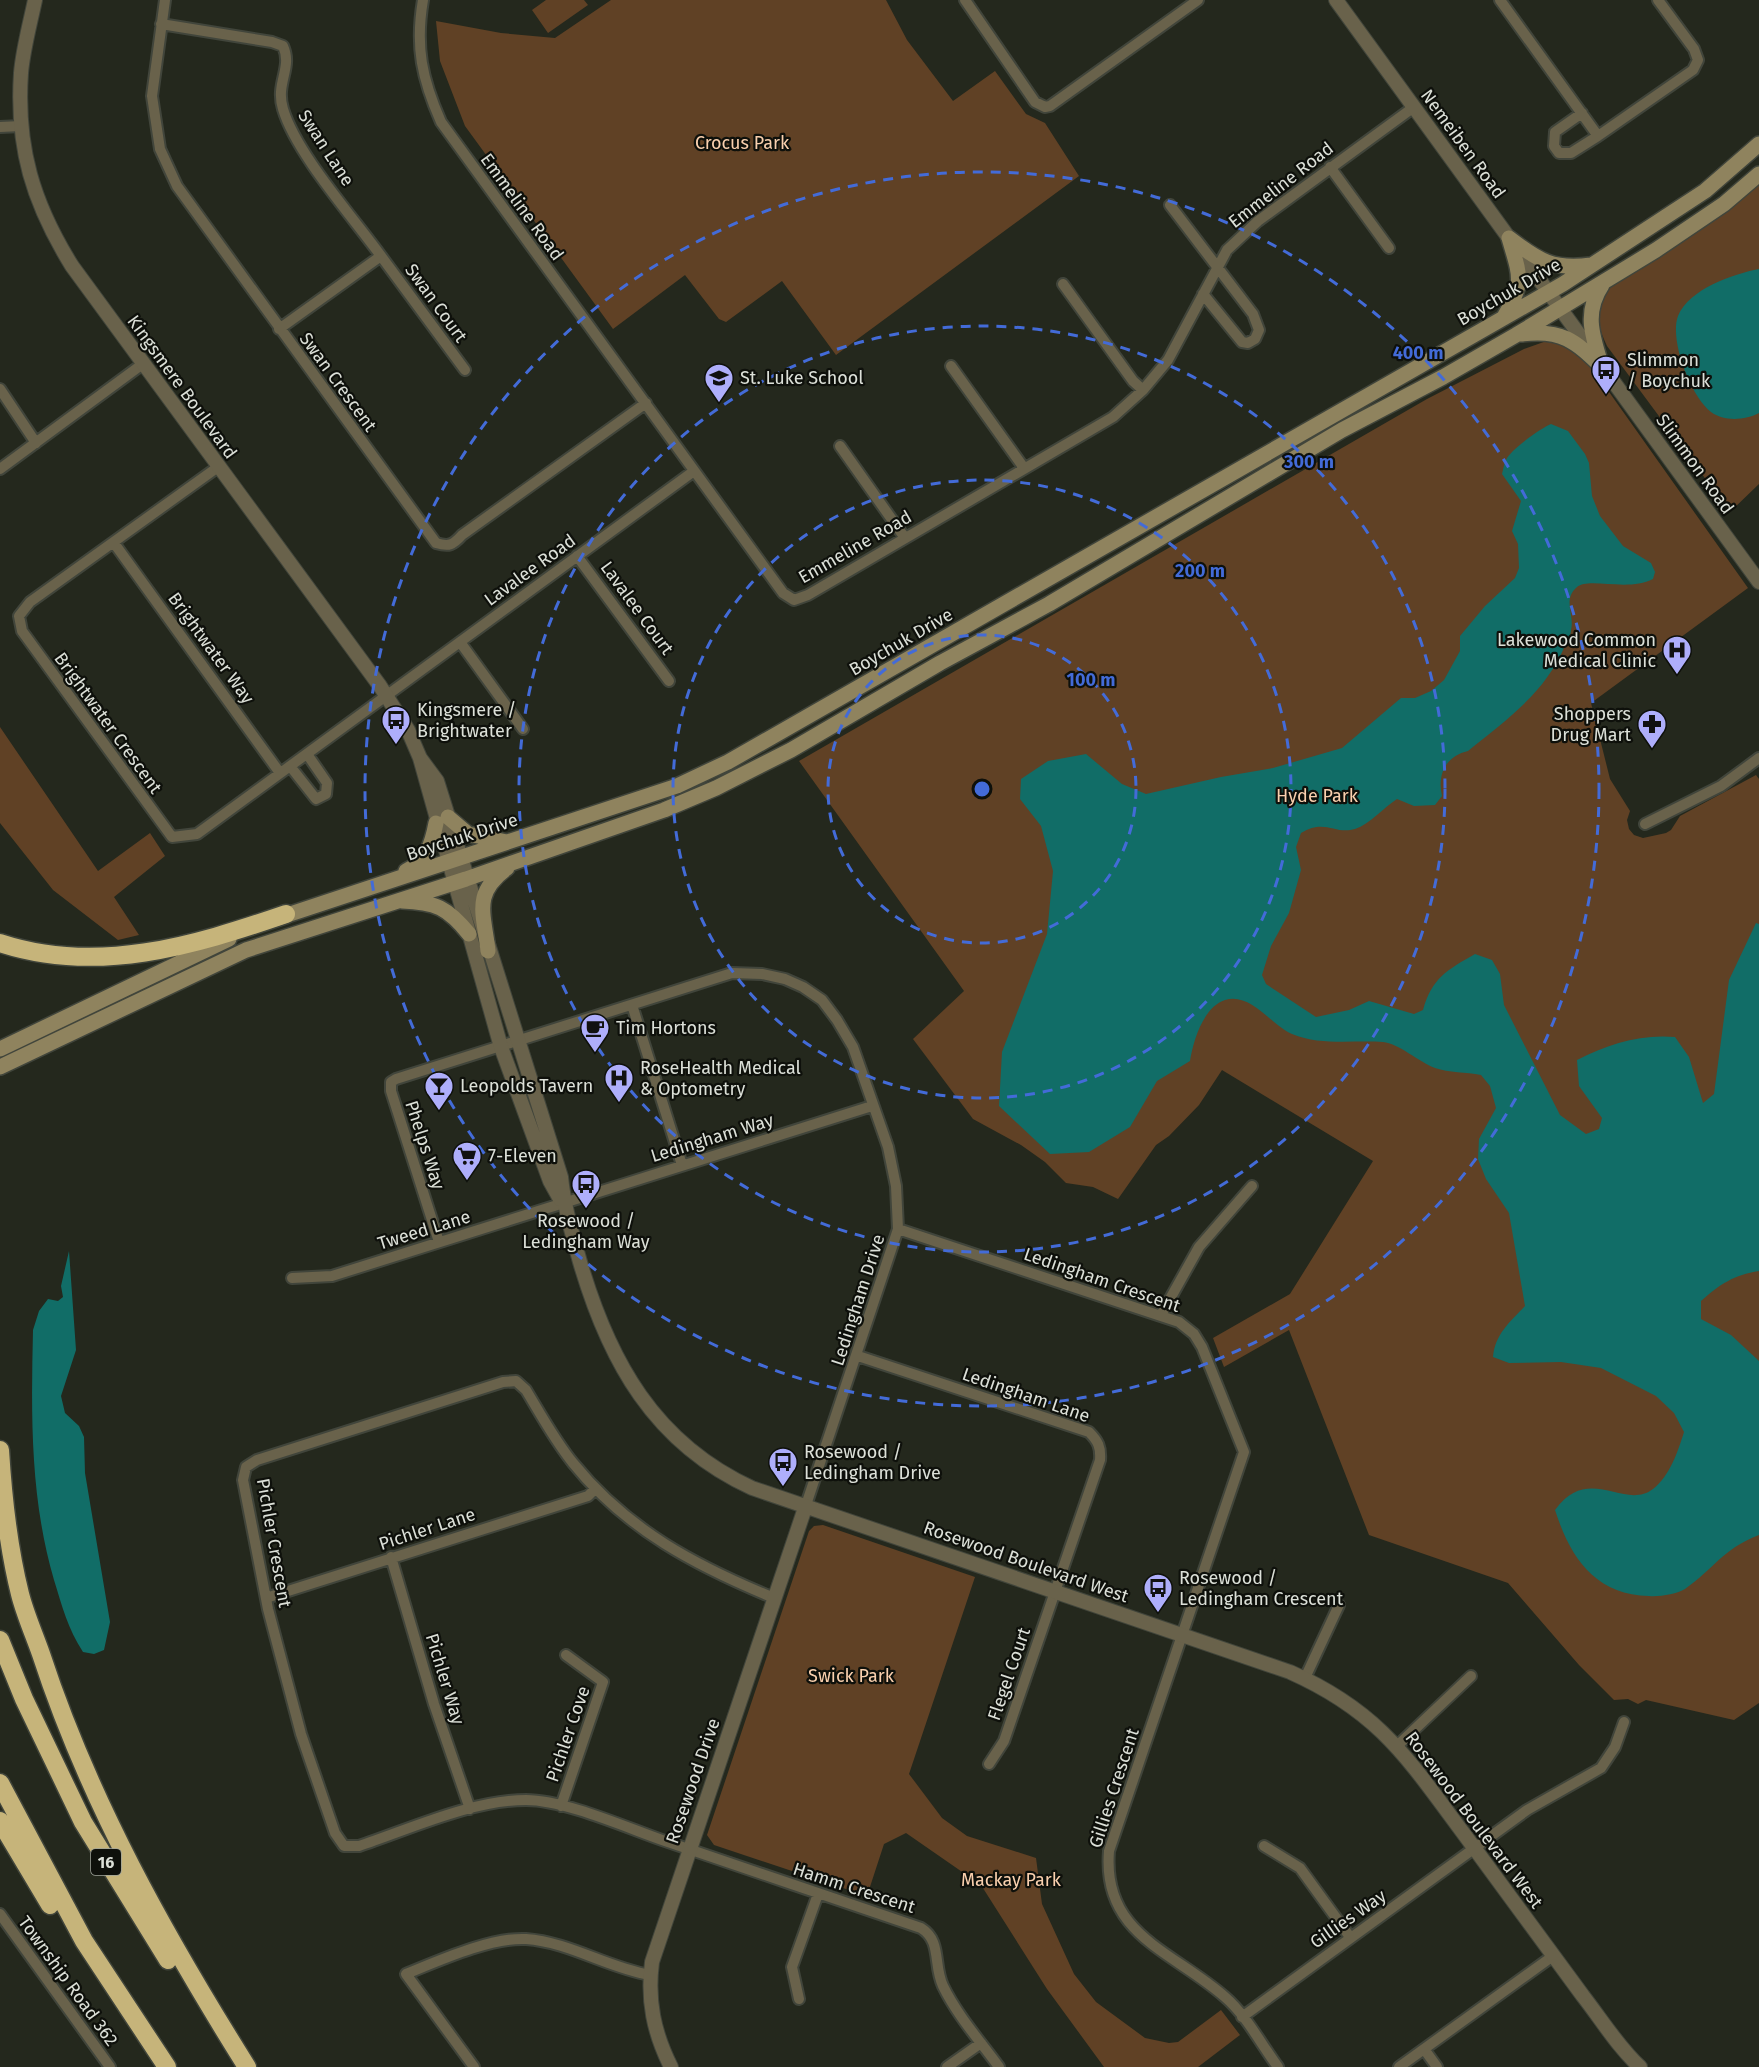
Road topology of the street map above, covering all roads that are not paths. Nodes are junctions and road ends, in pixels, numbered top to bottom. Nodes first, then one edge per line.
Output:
1 (34, 0) edge
2 (165, 0) edge
3 (423, 0) edge
4 (1198, 0) edge
5 (1336, 0) edge
6 (1500, 0) edge
7 (1658, 0) edge
8 (968, 1) edge
9 (161, 24) junction
10 (1414, 107) junction
11 (1581, 113) junction
12 (21, 126) junction
13 (0, 128) edge
14 (1599, 136) junction
15 (1759, 144) edge
16 (1330, 167) junction
17 (1759, 174) edge
18 (1170, 205) dead end
19 (1509, 238) junction
20 (1389, 248) dead end
21 (381, 256) junction
22 (1596, 264) junction
23 (1218, 266) junction
24 (1603, 283) junction
25 (1063, 284) dead end
26 (1203, 294) junction
27 (1547, 294) junction
28 (1559, 309) junction
29 (1503, 319) junction
30 (279, 329) junction
31 (1516, 335) junction
32 (144, 363) junction
33 (951, 366) dead end
34 (1602, 367) junction
35 (465, 370) dead end
36 (0, 389) edge
37 (1143, 390) junction
38 (646, 403) junction
39 (36, 443) junction
40 (840, 446) dead end
41 (218, 467) junction
42 (1024, 468) junction
43 (0, 469) edge
44 (694, 471) junction
45 (905, 538) junction
46 (114, 543) junction
47 (578, 556) junction
48 (1759, 582) edge
49 (460, 642) junction
50 (669, 681) dead end
51 (387, 696) junction
52 (523, 729) dead end
53 (307, 754) junction
54 (1759, 758) edge
55 (290, 766) junction
56 (280, 772) junction
57 (442, 820) junction
58 (1646, 824) dead end
59 (510, 843) junction
60 (454, 861) junction
61 (516, 862) junction
62 (460, 881) junction
63 (382, 884) junction
64 (390, 901) junction
65 (285, 914) junction
66 (469, 934) junction
67 (0, 943) edge
68 (488, 951) junction
69 (632, 1005) junction
70 (518, 1041) junction
71 (501, 1047) junction
72 (0, 1049) edge
73 (0, 1067) edge
74 (872, 1106) junction
75 (682, 1165) junction
76 (1252, 1186) dead end
77 (563, 1203) junction
78 (898, 1229) junction
79 (439, 1242) junction
80 (292, 1278) dead end
81 (1161, 1315) junction
82 (858, 1356) junction
83 (0, 1450) edge
84 (595, 1489) junction
85 (805, 1508) junction
86 (391, 1557) junction
87 (1055, 1592) junction
88 (266, 1598) junction
89 (774, 1598) junction
90 (1339, 1605) dead end
91 (1181, 1634) junction
92 (0, 1640) edge
93 (566, 1655) dead end
94 (1471, 1676) dead end
95 (1305, 1678) junction
96 (1624, 1722) dead end
97 (1398, 1746) junction
98 (989, 1764) dead end
99 (0, 1783) edge
100 (561, 1806) junction
101 (470, 1809) junction
102 (0, 1821) edge
103 (1264, 1846) dead end
104 (1473, 1847) junction
105 (689, 1849) junction
106 (818, 1894) junction
107 (0, 1914) edge
108 (1350, 1936) junction
109 (1552, 1956) junction
110 (650, 1975) junction
111 (799, 1999) dead end
112 (1242, 2017) junction
113 (981, 2043) junction
114 (1424, 2049) junction
115 (110, 2067) edge
116 (157, 2067) edge
117 (167, 2067) edge
118 (243, 2067) edge
119 (248, 2067) edge
120 (474, 2067) edge
121 (671, 2067) edge
122 (947, 2067) edge
123 (999, 2067) edge
124 (1278, 2067) edge
125 (1399, 2067) edge
126 (1437, 2067) edge
127 (1640, 2067) edge

1 - 12 street, Kingsmere Boulevard
2 - 9 street, Swan Crescent
3 - 38 street, Emmeline Road
4 - 8 street
5 - 10 street, Nemeiben Road
6 - 11 street
7 - 14 street
9 - 21 street, Swan Lane
9 - 30 street, Swan Crescent
10 - 16 street, Emmeline Road
10 - 19 street, Nemeiben Road
11 - 14 street
11 - 14 street
12 - 13 street
12 - 32 street, Kingsmere Boulevard
15 - 22 main road, Boychuk Drive
16 - 20 street
16 - 23 street, Emmeline Road
17 - 24 main road, Boychuk Drive
18 - 23 street
19 - 22 main road
19 - 27 street, Nemeiben Road
19 - 29 main road
21 - 30 street
21 - 35 street, Swan Court
22 - 27 main road, Boychuk Drive
23 - 26 street, Emmeline Road
23 - 26 street
24 - 28 main road, Boychuk Drive
24 - 34 main road
25 - 37 street
26 - 37 street, Emmeline Road
27 - 28 street, Nemeiben Road
27 - 29 main road, Boychuk Drive
28 - 31 main road, Boychuk Drive
28 - 34 street, Slimmon Road
29 - 59 main road, Boychuk Drive
30 - 38 street, Swan Crescent
31 - 34 main road
31 - 61 main road, Boychuk Drive
32 - 39 street
32 - 41 street, Kingsmere Boulevard
33 - 42 street
34 - 48 street, Slimmon Road
36 - 39 street
37 - 42 street, Emmeline Road
38 - 44 street, Emmeline Road
39 - 43 street
40 - 45 street
41 - 46 street, Brightwater Crescent
41 - 51 street, Kingsmere Boulevard
42 - 45 street, Emmeline Road
44 - 45 street, Emmeline Road
44 - 47 street, Lavalee Road
46 - 56 street, Brightwater Way
46 - 56 street, Brightwater Crescent
47 - 49 street, Lavalee Road
47 - 50 street, Lavalee Court
49 - 51 street, Lavalee Road
49 - 52 street
51 - 53 street, Brightwater Crescent
51 - 57 street, Kingsmere Boulevard
53 - 55 street, Brightwater Crescent
53 - 55 street
54 - 58 street
55 - 56 street, Brightwater Crescent
57 - 59 main road
57 - 60 street, Kingsmere Boulevard
57 - 63 main road
59 - 60 main road, Boychuk Drive
60 - 62 street, Rosewood Boulevard West
60 - 63 main road, Boychuk Drive
61 - 62 main road, Boychuk Drive
61 - 68 main road
62 - 64 main road, Boychuk Drive
62 - 66 street, Rosewood Boulevard West
62 - 68 street, Rosewood Boulevard West
63 - 65 main road, Boychuk Drive
64 - 66 main road
64 - 73 main road, Boychuk Drive
65 - 67 highway
65 - 72 main road, Boychuk Drive
66 - 71 street, Rosewood Boulevard West
68 - 70 street, Rosewood Boulevard West
69 - 70 street, Ledingham Drive
69 - 74 street, Ledingham Drive
69 - 75 street
70 - 71 street, Phelps Way
70 - 77 street, Rosewood Boulevard West
71 - 77 street, Rosewood Boulevard West
71 - 79 street, Phelps Way
74 - 75 street, Ledingham Way
74 - 78 street, Ledingham Drive
75 - 77 street, Ledingham Way
76 - 81 street
77 - 79 street, Tweed Lane
77 - 85 street, Rosewood Boulevard West
78 - 81 street, Ledingham Crescent
78 - 82 street, Ledingham Drive
79 - 80 street, Tweed Lane
81 - 91 street, Ledingham Crescent
82 - 85 street, Ledingham Drive
82 - 87 street, Ledingham Lane
83 - 119 highway
84 - 86 street, Pichler Lane
84 - 88 street, Pichler Crescent
84 - 89 street, Pichler Crescent
85 - 87 street, Rosewood Boulevard West
85 - 89 street, Rosewood Drive
86 - 88 street, Pichler Lane
86 - 101 street, Pichler Way
87 - 91 street, Rosewood Boulevard West
87 - 98 street, Flegel Court
88 - 101 street, Pichler Crescent
89 - 105 street, Rosewood Drive
90 - 95 street
91 - 95 street, Rosewood Boulevard West
91 - 112 street, Gillies Crescent
92 - 118 highway, 16
93 - 100 street, Pichler Cove
94 - 97 street
95 - 97 street, Rosewood Boulevard West
96 - 104 street, Gillies Way
97 - 104 street, Rosewood Boulevard West
99 - 117 highway
100 - 101 street, Pichler Crescent
100 - 105 street, Pichler Crescent
102 - 116 highway
103 - 108 street
104 - 108 street, Gillies Way
104 - 109 street, Rosewood Boulevard West
105 - 106 street, Hamm Crescent
105 - 110 street, Rosewood Drive
106 - 111 street
106 - 113 street, Hamm Crescent
107 - 115 street, Township Road 362
108 - 112 street, Gillies Way
109 - 114 street
109 - 127 street, Rosewood Boulevard West
110 - 120 street
110 - 121 street, Rosewood Drive
112 - 124 street, Gillies Crescent
113 - 122 street
113 - 123 street, Hamm Crescent
114 - 125 street
114 - 126 street

